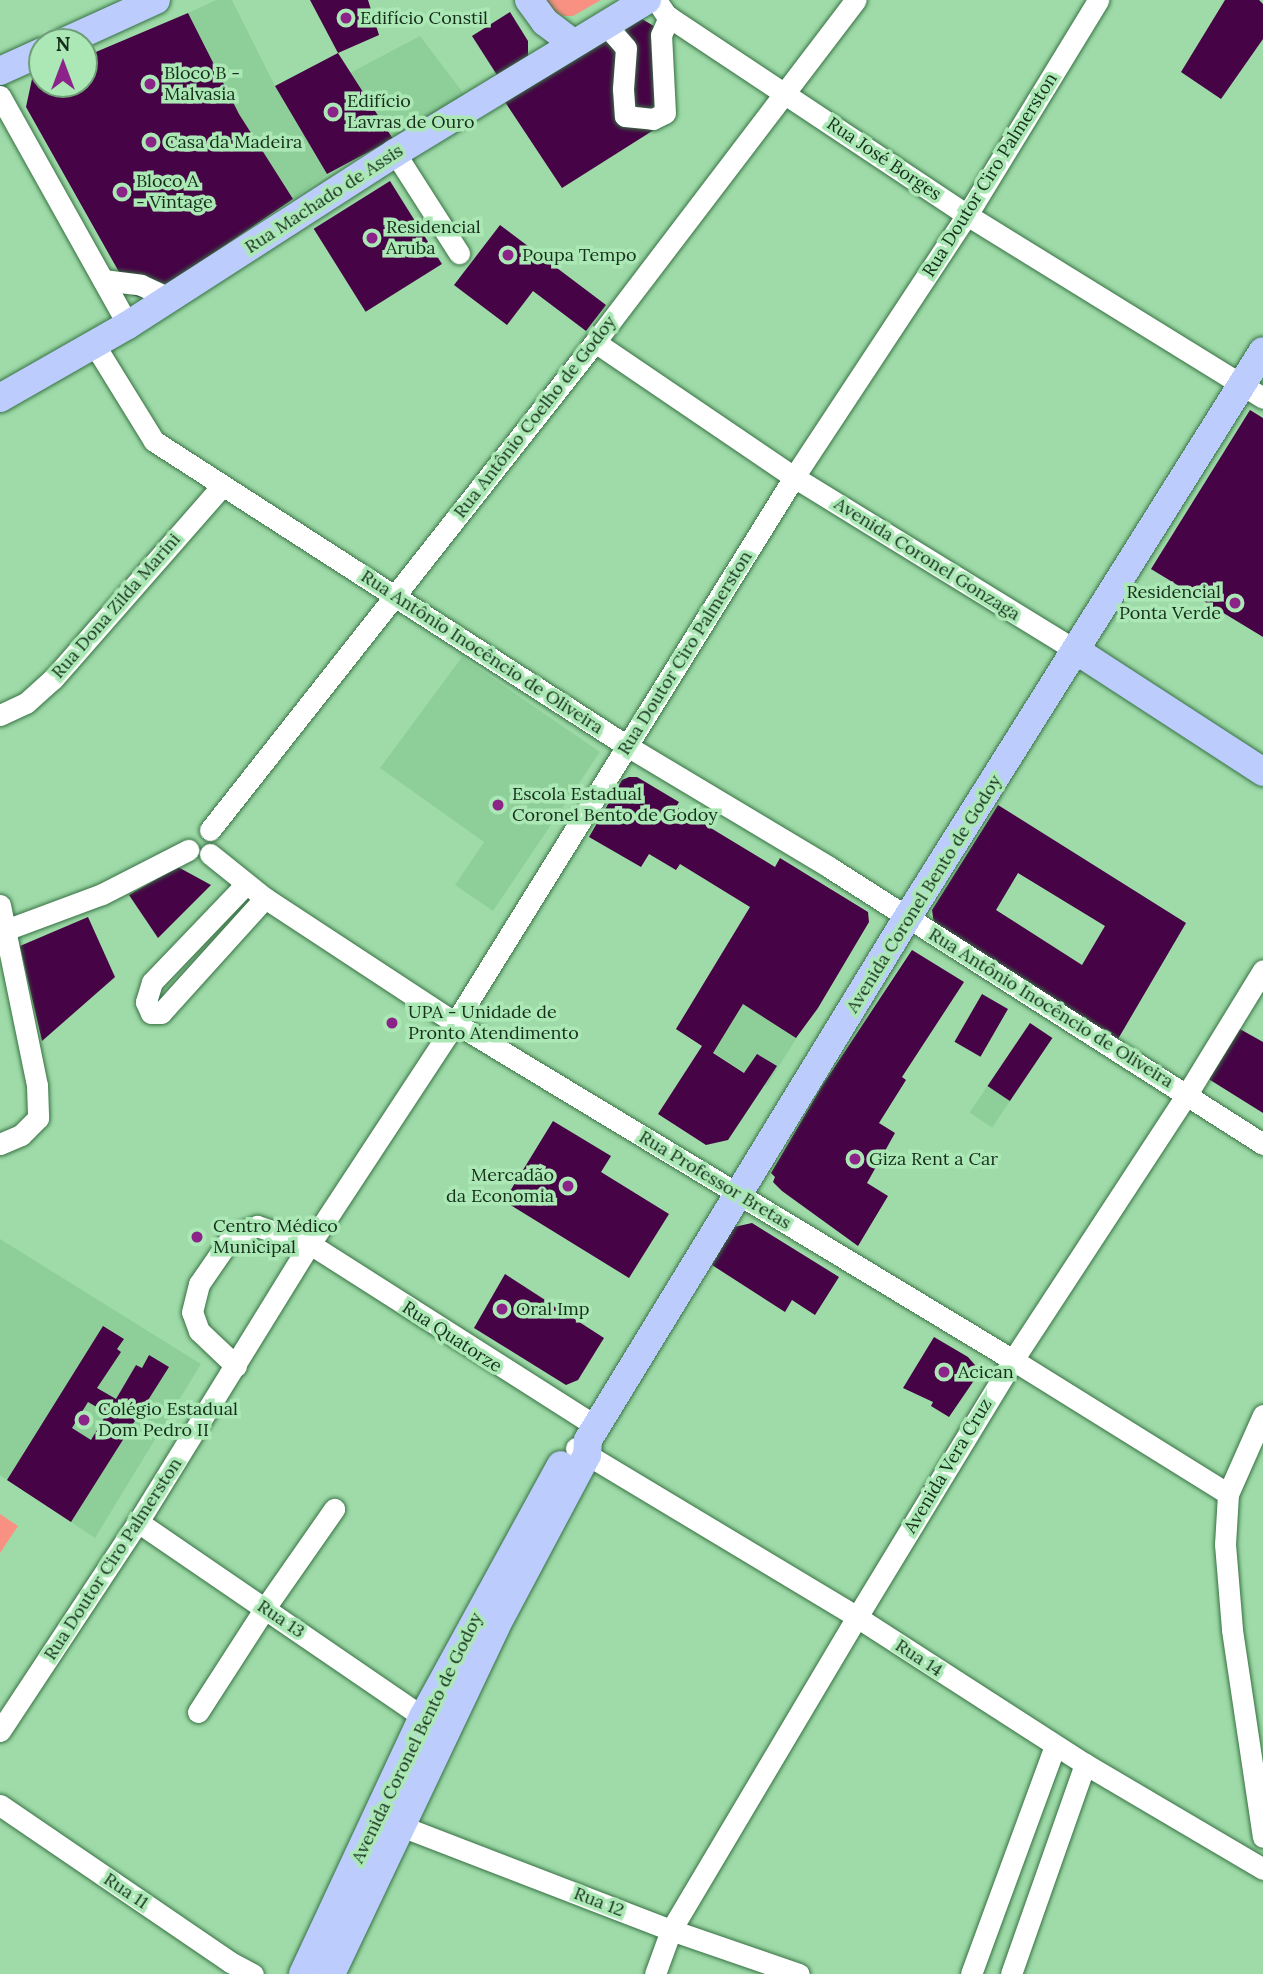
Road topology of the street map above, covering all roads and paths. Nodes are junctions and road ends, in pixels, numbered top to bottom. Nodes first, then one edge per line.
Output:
1 (156, 0) edge
2 (529, 0) edge
3 (856, 0) edge
4 (1098, 0) edge
5 (657, 6) edge
6 (606, 24) junction
7 (95, 28) edge
8 (574, 44) junction
9 (28, 58) edge
10 (0, 71) edge
11 (784, 91) junction
12 (0, 96) edge
13 (395, 153) junction
14 (967, 215) junction
15 (459, 253) dead end
16 (103, 280) junction
17 (169, 298) junction
18 (128, 325) junction
19 (595, 342) junction
20 (94, 344) junction
21 (1263, 351) edge
22 (1252, 392) edge
23 (0, 398) edge
24 (794, 477) junction
25 (222, 485) junction
26 (394, 595) junction
27 (1077, 651) junction
28 (0, 715) edge
29 (627, 746) junction
30 (1263, 772) edge
31 (210, 830) junction
32 (188, 850) junction
33 (210, 854) junction
34 (246, 884) junction
35 (265, 898) junction
36 (0, 905) edge
37 (907, 918) junction
38 (3, 931) edge
39 (1263, 970) edge
40 (455, 1023) junction
41 (1187, 1094) junction
42 (1263, 1143) edge
43 (0, 1144) edge
44 (737, 1195) junction
45 (310, 1244) junction
46 (1013, 1360) junction
47 (236, 1366) junction
48 (1263, 1415) edge
49 (586, 1442) junction
50 (1228, 1494) junction
51 (334, 1509) dead end
52 (138, 1522) junction
53 (265, 1608) junction
54 (857, 1617) junction
55 (198, 1712) dead end
56 (423, 1717) junction
57 (0, 1731) edge
58 (1055, 1746) junction
59 (1085, 1764) junction
60 (0, 1805) edge
61 (401, 1826) junction
62 (1263, 1837) edge
63 (1263, 1869) edge
64 (671, 1930) junction
65 (227, 1968) edge
66 (253, 1974) edge
67 (303, 1974) edge
68 (331, 1974) edge
69 (655, 1974) edge
70 (799, 1974) edge
71 (971, 1974) edge
72 (1012, 1974) edge

1 - 7 main road
2 - 8 main road
3 - 11 street, Rua Antônio Coelho de Godoy
4 - 14 street, Rua Doutor Ciro Palmerston
5 - 6 main road, Rua Machado de Assis
5 - 6 street
5 - 11 street, Rua José Borges
6 - 8 main road, Rua Machado de Assis
8 - 13 main road, Rua Machado de Assis
9 - 10 main road
11 - 14 street, Rua José Borges
11 - 19 street, Rua Antônio Coelho de Godoy
12 - 16 street
13 - 15 street
13 - 17 main road, Rua Machado de Assis
14 - 22 street, Rua José Borges
14 - 24 street, Rua Doutor Ciro Palmerston
16 - 17 street
16 - 18 street
17 - 18 main road, Rua Machado de Assis
18 - 20 main road, Rua Machado de Assis
19 - 24 street, Avenida Coronel Gonzaga
19 - 26 street, Rua Antônio Coelho de Godoy
20 - 23 main road, Rua Machado de Assis
20 - 25 street, Rua Antônio Inocêncio de Oliveira
21 - 22 main road, Avenida Coronel Bento de Godoy
22 - 27 main road, Avenida Coronel Bento de Godoy
24 - 27 street, Avenida Coronel Gonzaga
24 - 29 street, Rua Doutor Ciro Palmerston
25 - 26 street, Rua Antônio Inocêncio de Oliveira
25 - 28 street, Rua Dona Zilda Marini
26 - 29 street, Rua Antônio Inocêncio de Oliveira
26 - 31 street, Rua Antônio Coelho de Godoy
27 - 30 main road, Avenida Coronel Gonzaga
27 - 37 main road, Avenida Coronel Bento de Godoy
29 - 37 street, Rua Antônio Inocêncio de Oliveira
29 - 40 street, Rua Doutor Ciro Palmerston
31 - 32 street, Rua Antônio Coelho de Godoy
31 - 33 street
32 - 33 street
32 - 38 street, Rua Antônio Coelho de Godoy
33 - 34 street, Rua Professor Bretas
34 - 35 street, Rua Professor Bretas
34 - 35 street
35 - 40 street, Rua Professor Bretas
36 - 38 street
37 - 41 street, Rua Antônio Inocêncio de Oliveira
37 - 44 main road, Avenida Coronel Bento de Godoy
38 - 43 street
39 - 41 street, Avenida Vera Cruz
40 - 44 street, Rua Professor Bretas
40 - 45 street, Rua Doutor Ciro Palmerston
41 - 42 street, Rua Antônio Inocêncio de Oliveira
41 - 46 street, Avenida Vera Cruz
44 - 46 street, Rua Professor Bretas
44 - 49 main road, Avenida Coronel Bento de Godoy
45 - 47 street, Rua Doutor Ciro Palmerston
45 - 47 street, Rua Quatorze
45 - 49 street, Rua Quatorze
46 - 50 street, Rua Professor Bretas
46 - 54 street, Avenida Vera Cruz
47 - 52 street, Rua Doutor Ciro Palmerston
48 - 50 street
49 - 54 street, Rua 14
49 - 56 main road, Avenida Coronel Bento de Godoy
49 - 61 main road, Avenida Coronel Bento de Godoy
50 - 62 street
51 - 53 street
52 - 53 street, Rua 13
52 - 57 street, Rua Doutor Ciro Palmerston
53 - 55 street
53 - 56 street, Rua 13
54 - 58 street, Rua 14
54 - 64 street, Avenida Vera Cruz
56 - 67 main road, Avenida Coronel Bento de Godoy
58 - 59 street, Rua 14
58 - 71 street
59 - 63 street, Rua 14
59 - 72 street
60 - 65 street, Rua 11
61 - 64 street, Rua 12
61 - 68 main road, Avenida Coronel Bento de Godoy
64 - 69 street, Avenida Vera Cruz
64 - 70 street, Rua 12
65 - 66 street, Rua 11

